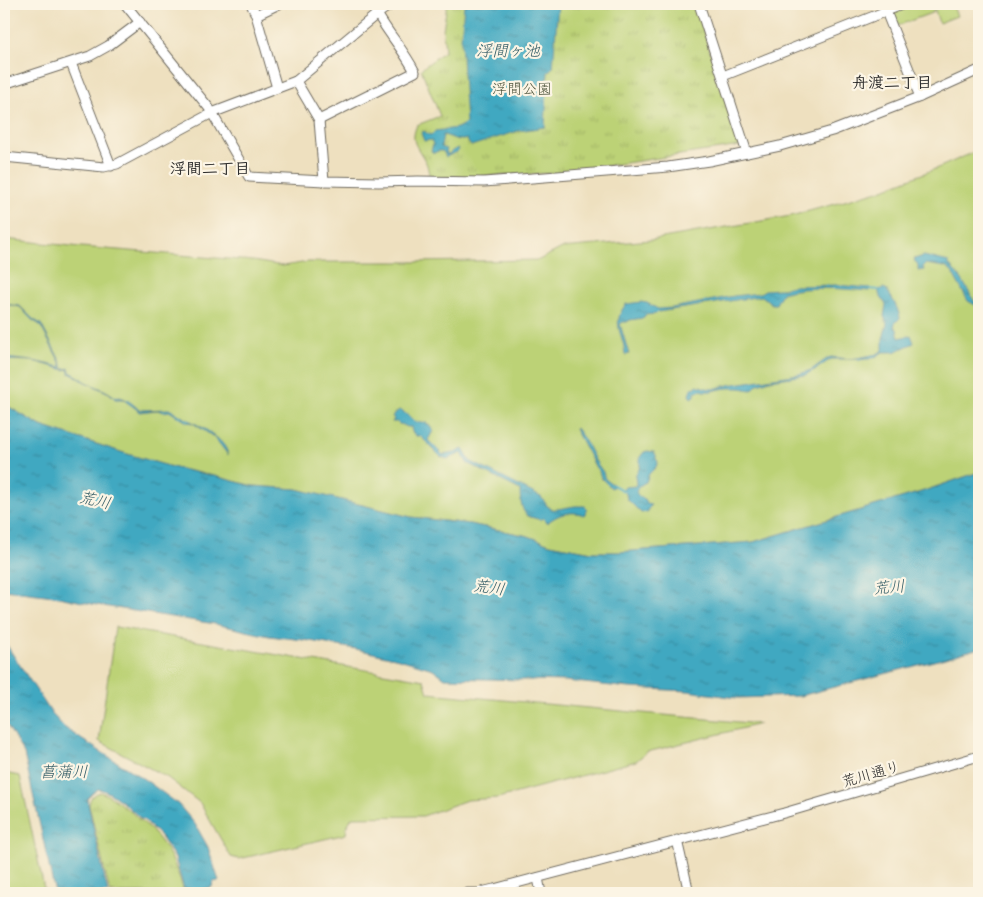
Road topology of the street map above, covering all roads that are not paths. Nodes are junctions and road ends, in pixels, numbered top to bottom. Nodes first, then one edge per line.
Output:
1 (126, 4) edge
2 (251, 4) edge
3 (279, 4) edge
4 (372, 4) edge
5 (392, 4) edge
6 (700, 4) edge
7 (904, 4) edge
8 (884, 7) edge
9 (377, 14) junction
10 (256, 15) junction
11 (140, 22) junction
12 (71, 63) junction
13 (979, 70) edge
14 (722, 76) junction
15 (296, 81) junction
16 (4, 84) edge
17 (277, 88) junction
18 (920, 97) junction
19 (212, 113) junction
20 (320, 120) junction
21 (747, 153) junction
22 (4, 158) edge
23 (111, 166) junction
24 (324, 181) junction
25 (979, 756) edge
26 (677, 840) junction
27 (538, 878) junction
28 (467, 893) edge
29 (476, 893) edge
30 (541, 893) edge
31 (689, 893) edge

1 - 11 street
2 - 10 street
3 - 10 street
4 - 9 street
5 - 9 street
6 - 14 street
7 - 8 street
8 - 14 street
8 - 18 street
9 - 15 street
9 - 20 street
10 - 17 street
11 - 12 street
11 - 19 street
12 - 16 street
12 - 23 street
13 - 18 street
14 - 21 street
15 - 17 street
15 - 20 street
17 - 19 street
18 - 21 street
19 - 23 street
19 - 24 street
20 - 24 street
21 - 24 street
22 - 23 street
25 - 26 street, 荒川通り
26 - 27 street, 荒川通り
26 - 31 street
27 - 29 street, 荒川通り
27 - 30 street
28 - 29 street, 荒川通り

